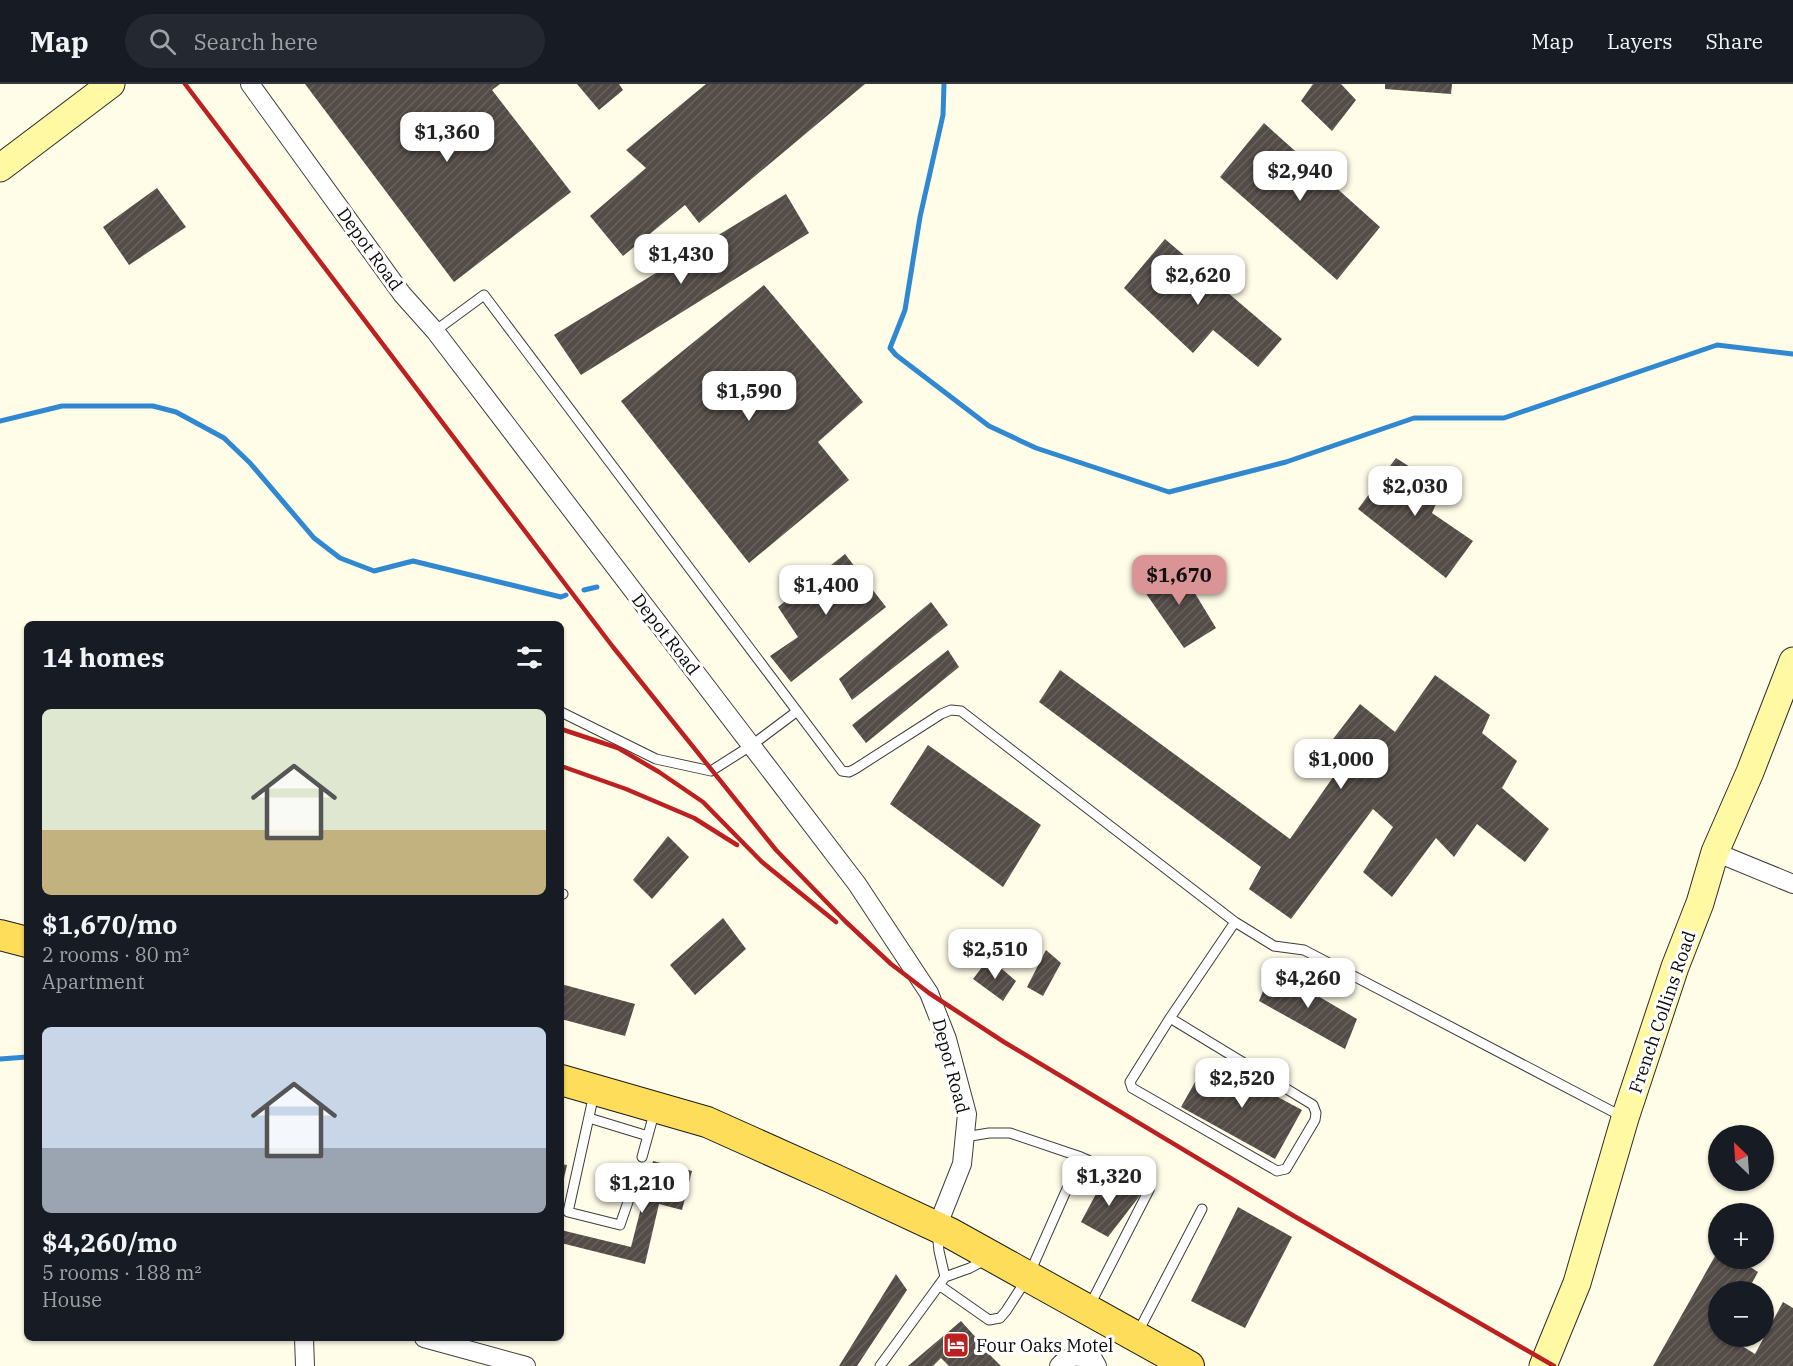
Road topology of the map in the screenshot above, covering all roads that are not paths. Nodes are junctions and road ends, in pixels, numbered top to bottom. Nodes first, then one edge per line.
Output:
1 (111, 84) edge
2 (250, 84) edge
3 (0, 168) edge
4 (435, 332) junction
5 (1793, 662) edge
6 (796, 712) junction
7 (564, 713) edge
8 (752, 746) junction
9 (1715, 852) junction
10 (1793, 884) edge
11 (1235, 922) junction
12 (0, 935) edge
13 (24, 941) edge
14 (1170, 1018) junction
15 (564, 1081) edge
16 (596, 1089) junction
17 (656, 1107) junction
18 (589, 1118) junction
19 (1625, 1118) junction
20 (648, 1136) junction
21 (965, 1137) junction
22 (642, 1157) dead end
23 (1081, 1157) junction
24 (638, 1173) dead end
25 (1202, 1209) dead end
26 (937, 1227) junction
27 (992, 1256) junction
28 (1028, 1276) junction
29 (945, 1277) junction
30 (939, 1285) junction
31 (1088, 1310) junction
32 (1136, 1336) junction
33 (304, 1341) edge
34 (435, 1341) edge
35 (304, 1366) edge
36 (526, 1366) edge
37 (880, 1366) edge
38 (1059, 1366) edge
39 (1097, 1366) edge
40 (1189, 1366) edge
41 (1543, 1366) edge

1 - 3 street
2 - 4 street, Depot Road
4 - 6 lane
4 - 8 street, Depot Road
5 - 9 street, French Collins Road
6 - 8 lane
6 - 11 lane
7 - 8 lane
8 - 21 street, Depot Road
9 - 10 street
9 - 19 street, French Collins Road
11 - 14 lane
11 - 19 lane
12 - 13 main road
14 - 14 lane
15 - 16 main road
16 - 17 main road
16 - 18 lane
17 - 20 lane
17 - 26 main road
18 - 20 lane
18 - 24 lane
19 - 41 street, French Collins Road
20 - 22 lane
21 - 23 lane
21 - 26 street, Depot Road
23 - 28 lane
23 - 31 lane
25 - 32 lane
26 - 27 main road
26 - 29 lane
27 - 28 main road
27 - 29 lane
28 - 30 lane
28 - 31 main road
29 - 30 lane
30 - 37 lane
31 - 32 main road
32 - 40 main road
33 - 35 street
34 - 36 street
38 - 39 street

